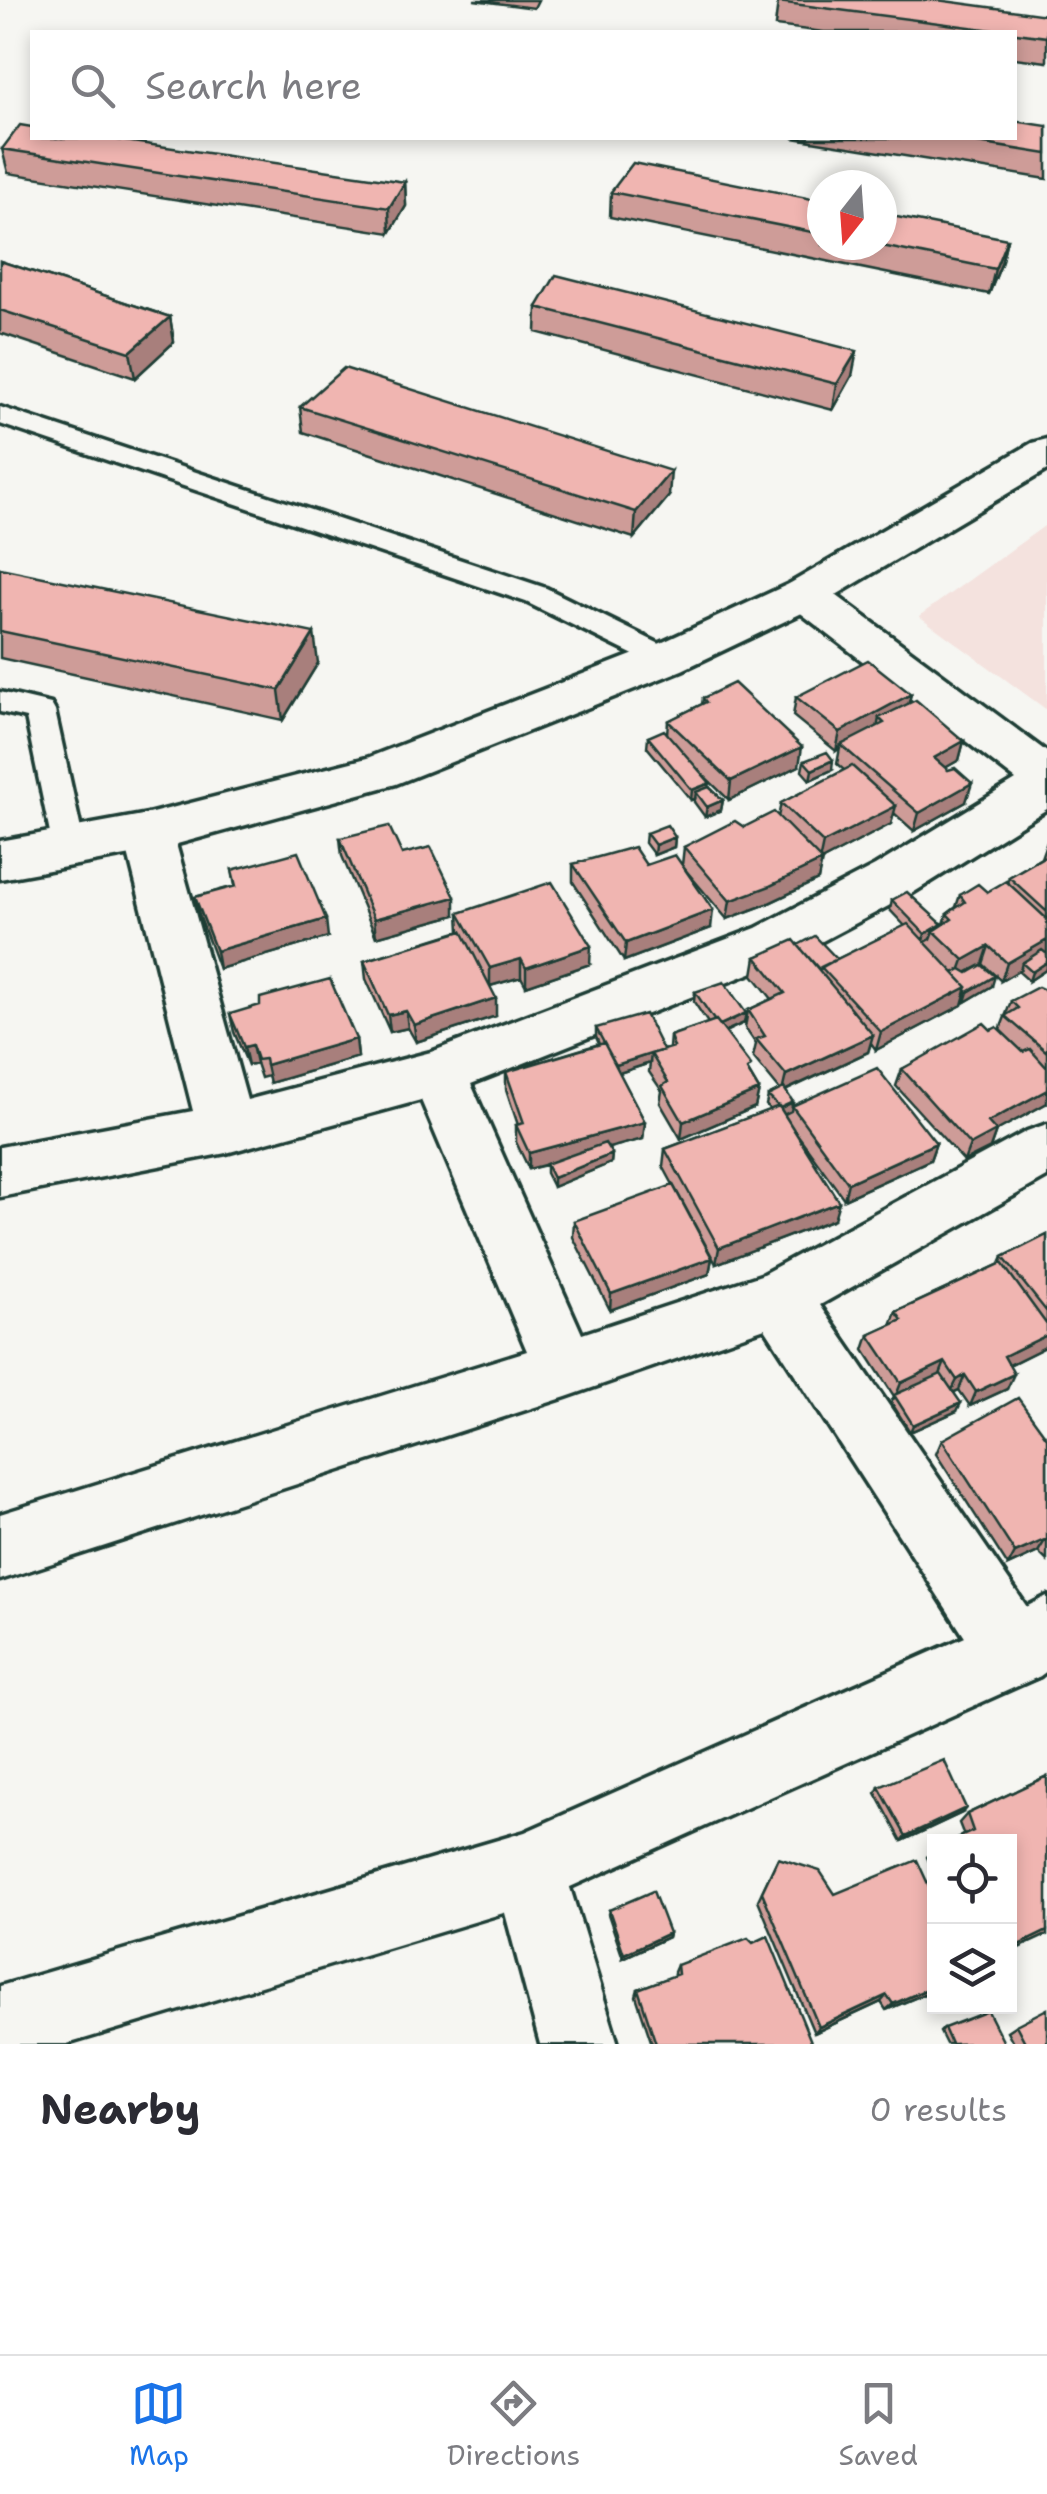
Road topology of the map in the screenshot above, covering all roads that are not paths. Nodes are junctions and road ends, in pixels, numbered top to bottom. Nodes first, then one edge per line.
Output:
1 (0, 414) edge
2 (1047, 452) edge
3 (805, 594) junction
4 (666, 659) junction
5 (0, 702) edge
6 (1047, 782) edge
7 (148, 833) junction
8 (69, 848) junction
9 (0, 860) edge
10 (438, 1073) junction
11 (226, 1128) junction
12 (1047, 1148) edge
13 (0, 1172) edge
14 (778, 1296) junction
15 (566, 1368) junction
16 (0, 1547) edge
17 (1031, 1641) edge
18 (530, 1868) junction
19 (0, 2025) edge
20 (579, 2044) edge

1 - 4 lane
2 - 3 street
3 - 4 street
3 - 6 street
4 - 7 street
5 - 8 lane
6 - 10 street
7 - 8 street
7 - 11 street
8 - 9 street
10 - 11 street
10 - 15 street
11 - 13 street
12 - 14 street
14 - 15 street
14 - 17 street
15 - 16 street
17 - 18 street
18 - 19 street
18 - 20 street

